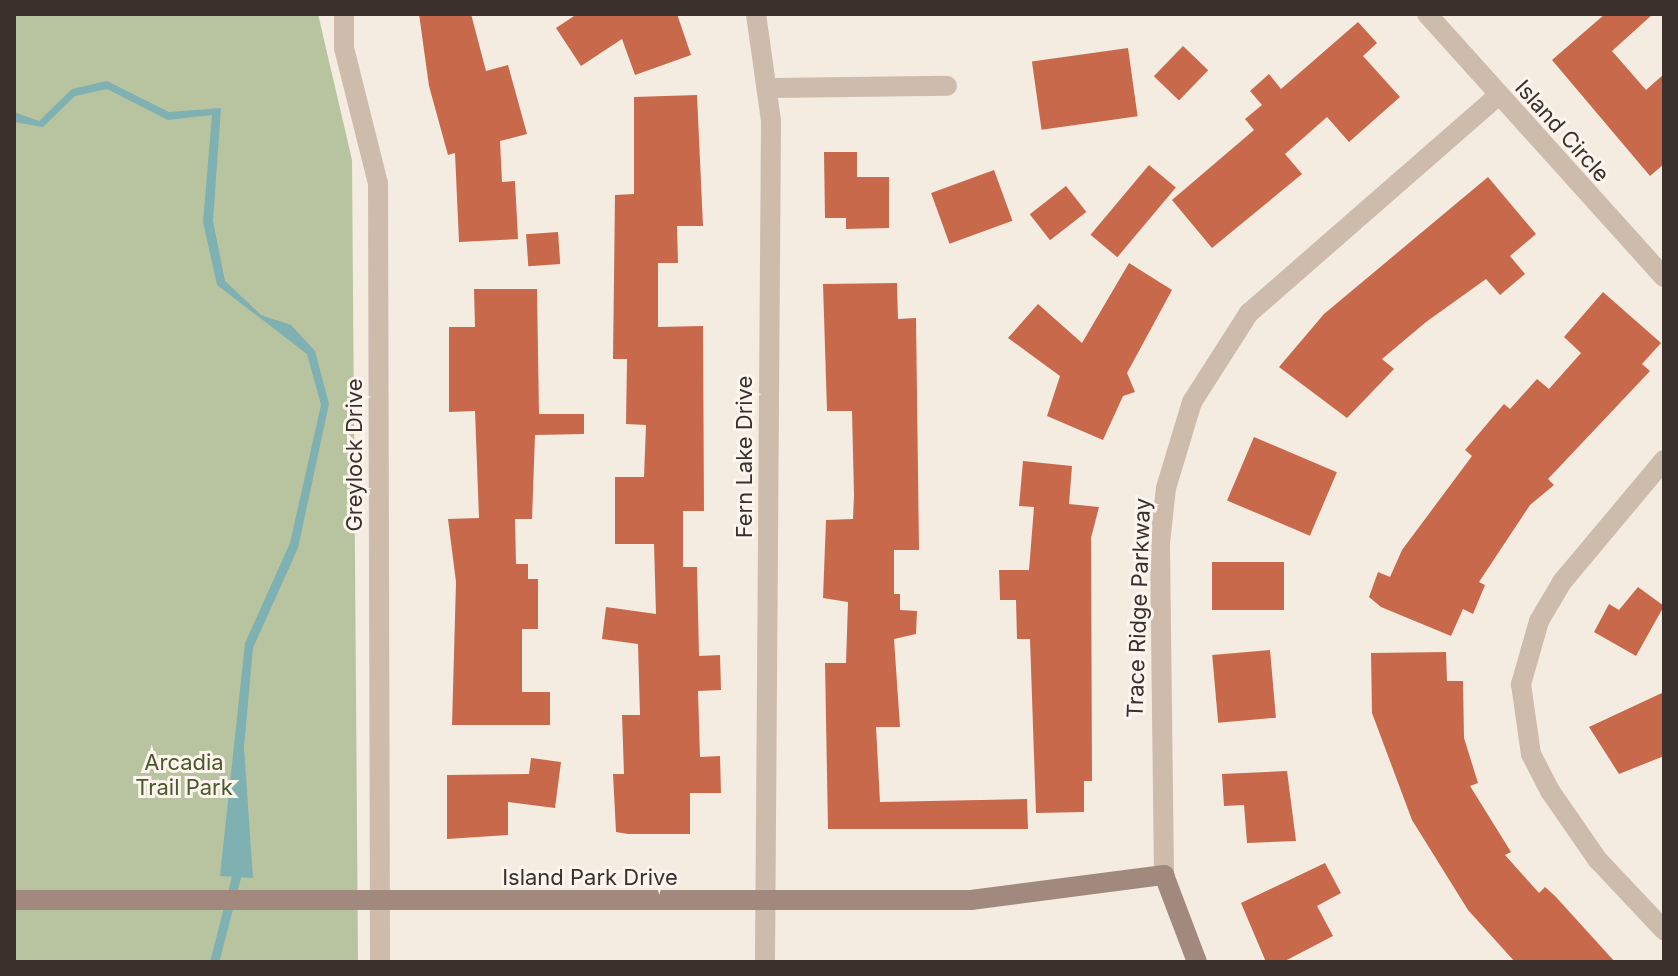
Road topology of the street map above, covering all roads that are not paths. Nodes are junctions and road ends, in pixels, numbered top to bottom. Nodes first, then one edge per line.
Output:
1 (344, 14) edge
2 (756, 14) edge
3 (1427, 14) edge
4 (947, 86) dead end
5 (771, 88) junction
6 (1498, 96) junction
7 (1664, 277) edge
8 (1664, 460) edge
9 (1164, 875) junction
10 (14, 900) edge
11 (381, 901) junction
12 (765, 902) junction
13 (1664, 930) edge
14 (380, 962) edge
15 (765, 962) edge
16 (1197, 962) edge

1 - 11 street, Greylock Drive
2 - 5 street, Fern Lake Drive
3 - 6 street, Island Circle
4 - 5 street
5 - 12 street, Fern Lake Drive
6 - 7 street, Island Circle
6 - 9 street, Trace Ridge Parkway
8 - 13 street
9 - 12 street, Island Park Drive
9 - 16 street, Trace Ridge Parkway
10 - 11 street, Island Park Drive
11 - 12 street, Island Park Drive
11 - 14 street, Greylock Drive
12 - 15 street, Fern Lake Drive

